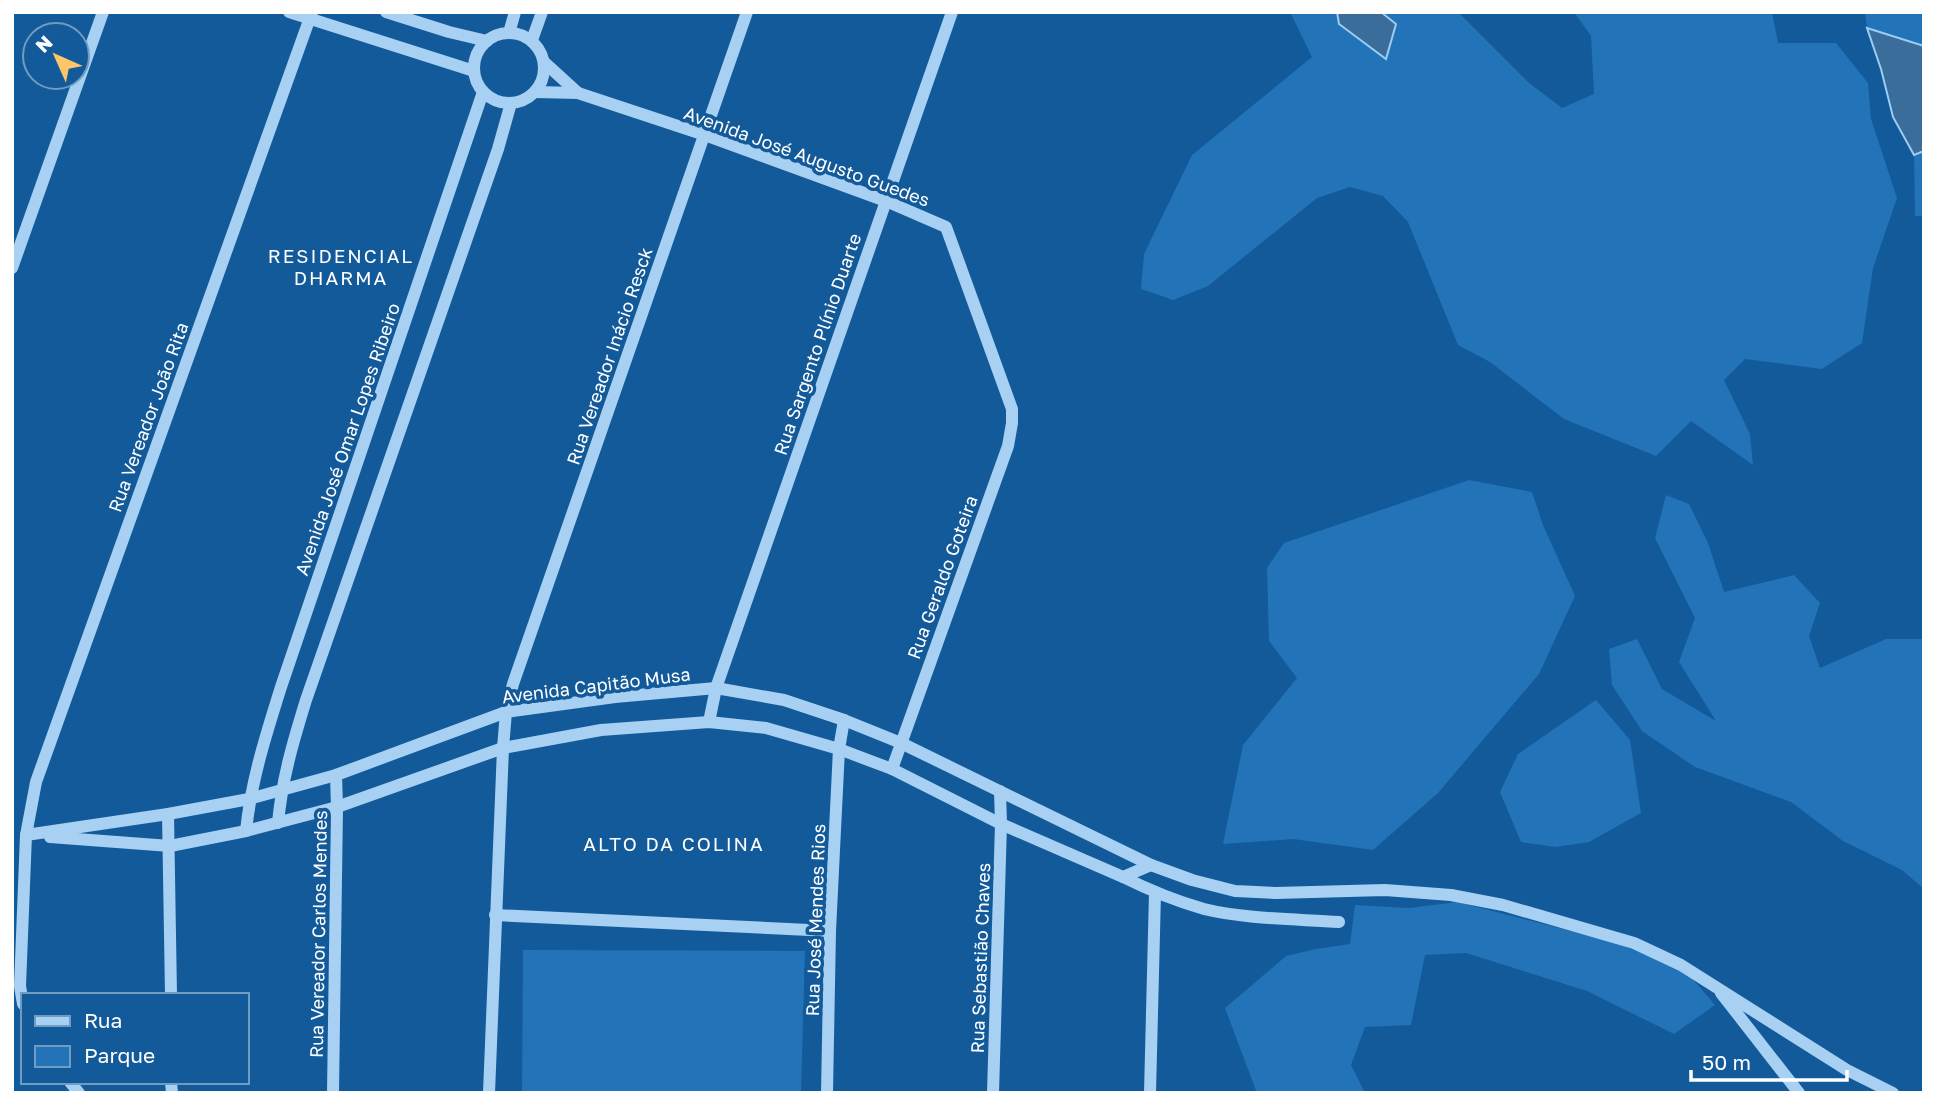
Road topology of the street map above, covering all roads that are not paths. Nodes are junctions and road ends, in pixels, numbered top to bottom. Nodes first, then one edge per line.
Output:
1 (103, 12) edge
2 (289, 12) edge
3 (386, 12) edge
4 (515, 12) edge
5 (542, 12) edge
6 (747, 12) edge
7 (951, 12) edge
8 (311, 16) edge
9 (509, 33) junction
10 (532, 40) junction
11 (487, 41) junction
12 (544, 62) junction
13 (474, 71) junction
14 (483, 92) junction
15 (535, 92) junction
16 (578, 93) junction
17 (510, 103) junction
18 (705, 135) junction
19 (886, 201) junction
20 (12, 268) edge
21 (1012, 423) joint
22 (716, 688) junction
23 (506, 712) junction
24 (844, 720) junction
25 (709, 722) junction
26 (901, 743) junction
27 (503, 748) junction
28 (839, 749) junction
29 (892, 769) junction
30 (336, 775) junction
31 (281, 790) junction
32 (1000, 791) junction
33 (249, 799) junction
34 (337, 807) junction
35 (168, 814) junction
36 (278, 823) junction
37 (1001, 824) junction
38 (246, 831) junction
39 (12, 835) edge
40 (26, 835) junction
41 (170, 846) junction
42 (1151, 865) junction
43 (18, 870) edge
44 (1123, 877) junction
45 (1155, 892) junction
46 (495, 915) junction
47 (1339, 922) dead end
48 (831, 931) junction
49 (1716, 987) junction
50 (21, 993) edge
51 (171, 993) edge
52 (333, 1093) edge
53 (489, 1093) edge
54 (827, 1093) edge
55 (993, 1093) edge
56 (1150, 1093) edge
57 (1798, 1093) edge
58 (1893, 1093) edge

1 - 20 street
2 - 8 street
3 - 11 street
4 - 9 street
5 - 10 street
6 - 18 street, Rua Vereador Inácio Resck
7 - 19 street, Rua Sargento Plínio Duarte
8 - 13 street
8 - 40 street, Rua Vereador João Rita
9 - 10 street
9 - 11 street
10 - 12 street
11 - 13 street
12 - 15 street
12 - 16 street, Avenida José Augusto Guedes
13 - 14 street
14 - 17 street
14 - 33 street, Avenida José Omar Lopes Ribeiro
15 - 16 street, Avenida José Augusto Guedes
15 - 17 street
16 - 18 street, Avenida José Augusto Guedes
17 - 31 street
18 - 19 street, Avenida José Augusto Guedes
18 - 23 street, Rua Vereador Inácio Resck
19 - 21 street, Avenida José Augusto Guedes
19 - 22 street, Rua Sargento Plínio Duarte
21 - 26 street, Rua Geraldo Goteira
22 - 23 street, Avenida Capitão Musa
22 - 24 street, Avenida Capitão Musa
22 - 25 street, Rua Sargento Plínio Duarte
23 - 27 street, Rua Vereador Inácio Resck
23 - 30 street, Avenida Capitão Musa
24 - 26 street, Avenida Capitão Musa
24 - 28 street, Rua José Mendes Rios
25 - 27 street, Avenida Capitão Musa
25 - 28 street, Avenida Capitão Musa
26 - 29 street, Rua Geraldo Goteira
26 - 32 street, Avenida Capitão Musa
27 - 34 street, Avenida Capitão Musa
27 - 46 street, Rua Vereador Inácio Resck
28 - 29 street, Avenida Capitão Musa
28 - 48 street, Rua José Mendes Rios
29 - 37 street, Avenida Capitão Musa
30 - 31 street, Avenida Capitão Musa
30 - 34 street, Rua Vereador Carlos Mendes
31 - 33 street, Avenida Capitão Musa
31 - 36 street
32 - 37 street, Rua Sebastião Chaves
32 - 42 street, Avenida Capitão Musa
33 - 35 street, Avenida Capitão Musa
33 - 38 street, Avenida José Omar Lopes Ribeiro
34 - 36 street, Avenida Capitão Musa
34 - 52 street, Rua Vereador Carlos Mendes
35 - 40 street, Avenida Capitão Musa
35 - 41 street
36 - 38 street, Avenida Capitão Musa
37 - 44 street, Avenida Capitão Musa
37 - 55 street, Rua Sebastião Chaves
38 - 41 street, Avenida Capitão Musa
39 - 40 street, Avenida Capitão Musa
40 - 41 street, Avenida Capitão Musa
40 - 43 street, Rua Vereador João Rita
41 - 51 street
42 - 44 street
42 - 49 street, Avenida Capitão Musa
43 - 50 street, Rua Vereador João Rita
44 - 45 street, Avenida Capitão Musa
45 - 47 street, Avenida Capitão Musa
45 - 56 street
46 - 48 street
46 - 53 street, Rua Vereador Inácio Resck
48 - 54 street, Rua José Mendes Rios
49 - 57 street
49 - 58 street, Avenida Capitão Musa

